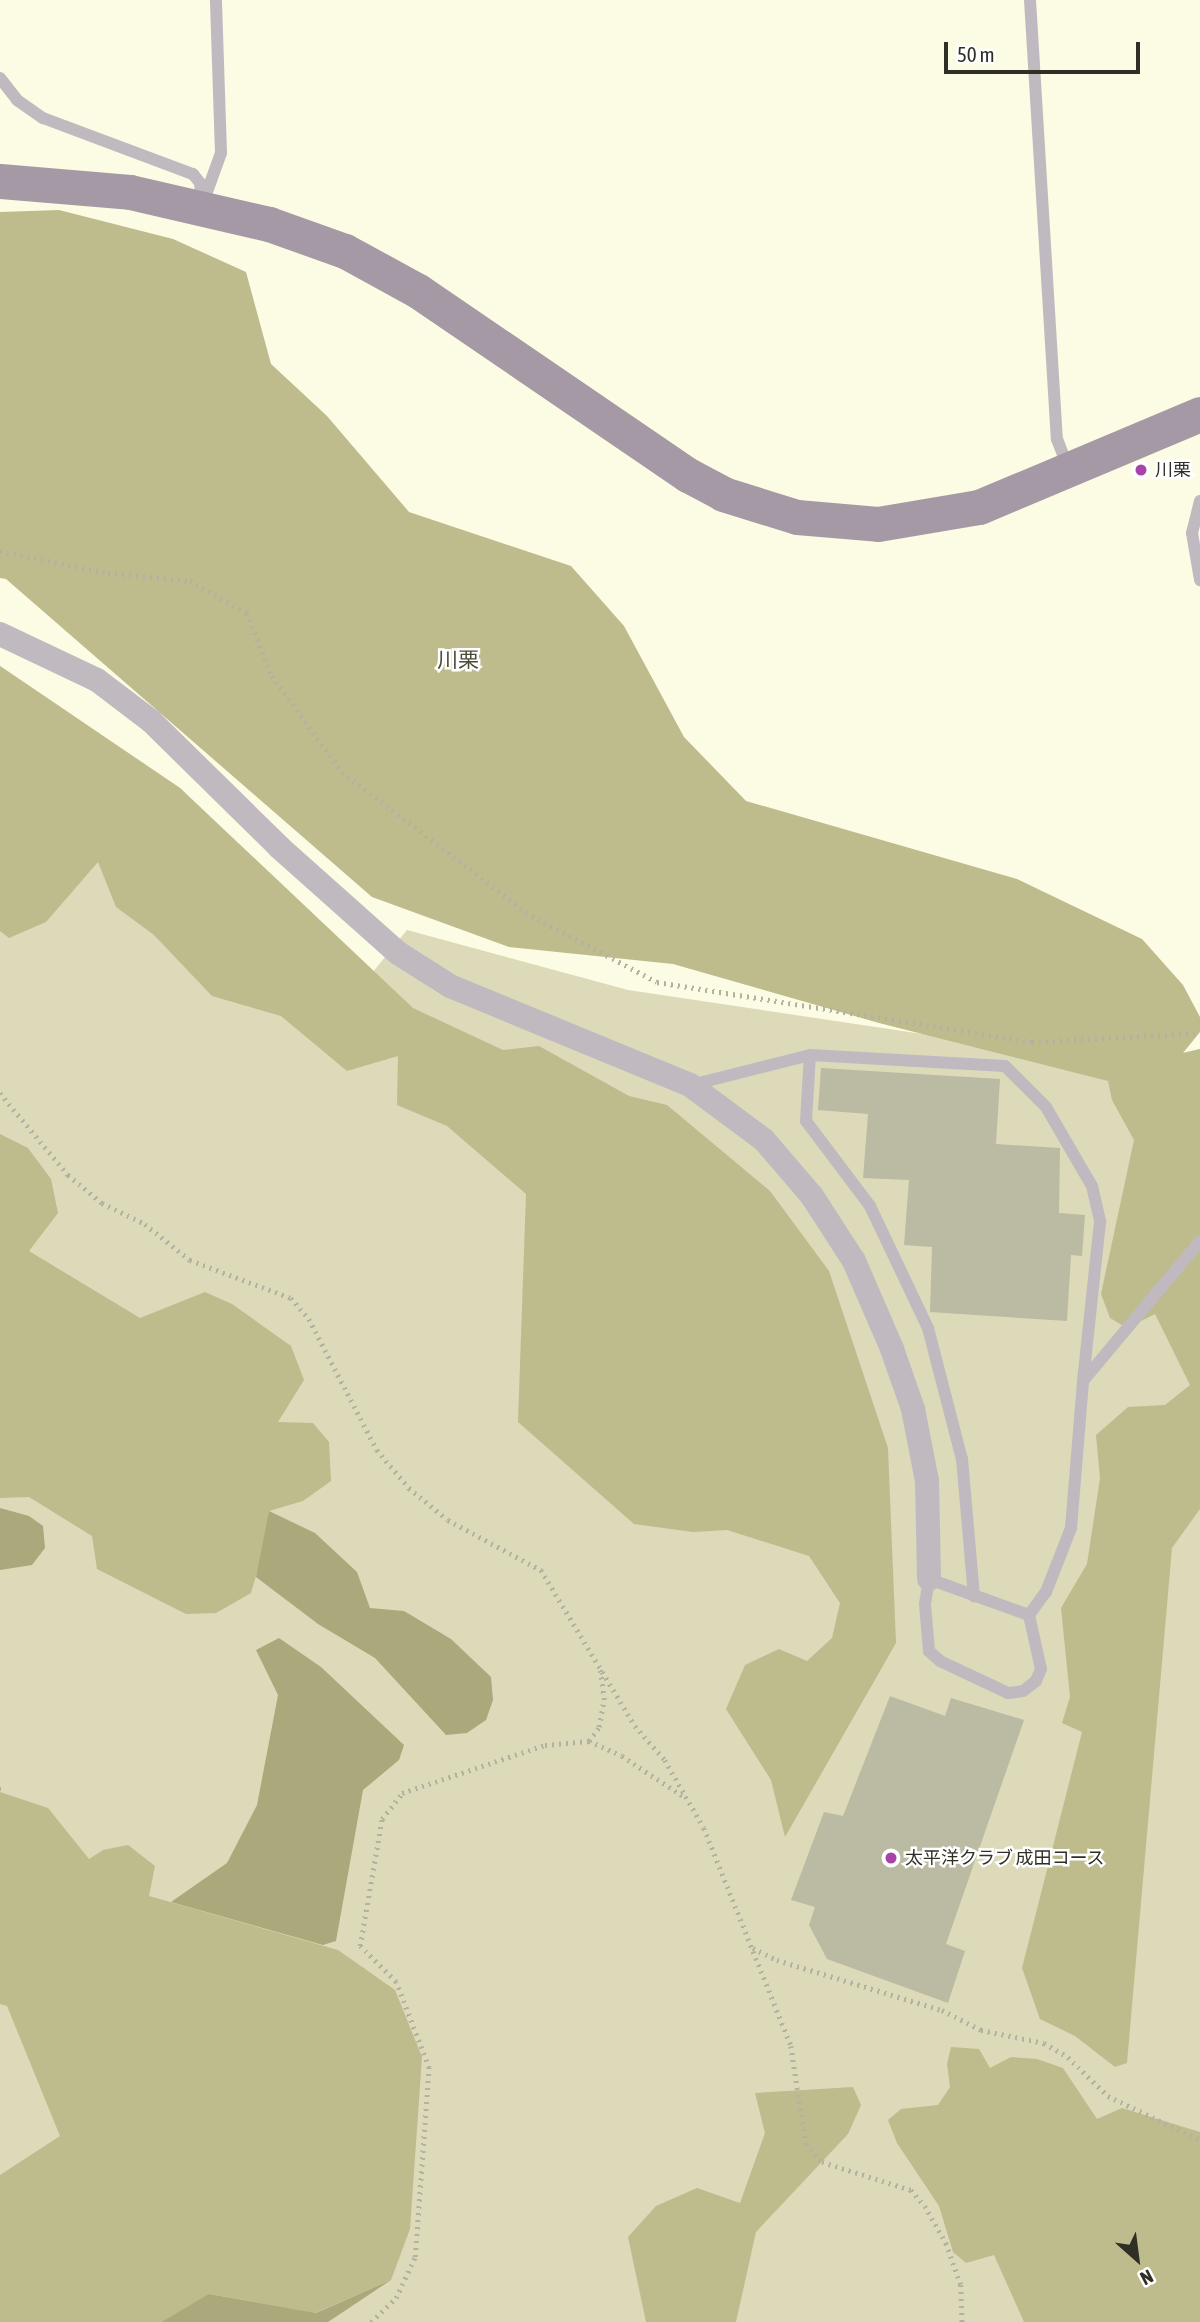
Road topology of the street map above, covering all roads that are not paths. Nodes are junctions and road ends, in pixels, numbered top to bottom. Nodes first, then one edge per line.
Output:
1 (216, 0) edge
2 (1030, 0) edge
3 (0, 78) edge
4 (0, 181) edge
5 (202, 207) junction
6 (1199, 418) edge
7 (1070, 470) junction
8 (1200, 501) edge
9 (1200, 580) edge
10 (0, 634) edge
11 (810, 1055) junction
12 (690, 1085) junction
13 (1200, 1241) edge
14 (1083, 1381) junction
15 (929, 1579) junction
16 (974, 1596) junction
17 (1029, 1615) junction

1 - 5 lane
2 - 7 lane
3 - 5 lane
4 - 5 street
5 - 7 street
6 - 7 street
8 - 9 lane
10 - 12 street
11 - 12 lane
11 - 14 lane
11 - 16 lane
12 - 15 street
13 - 14 lane
14 - 17 lane
15 - 16 lane
15 - 17 lane
16 - 17 lane

